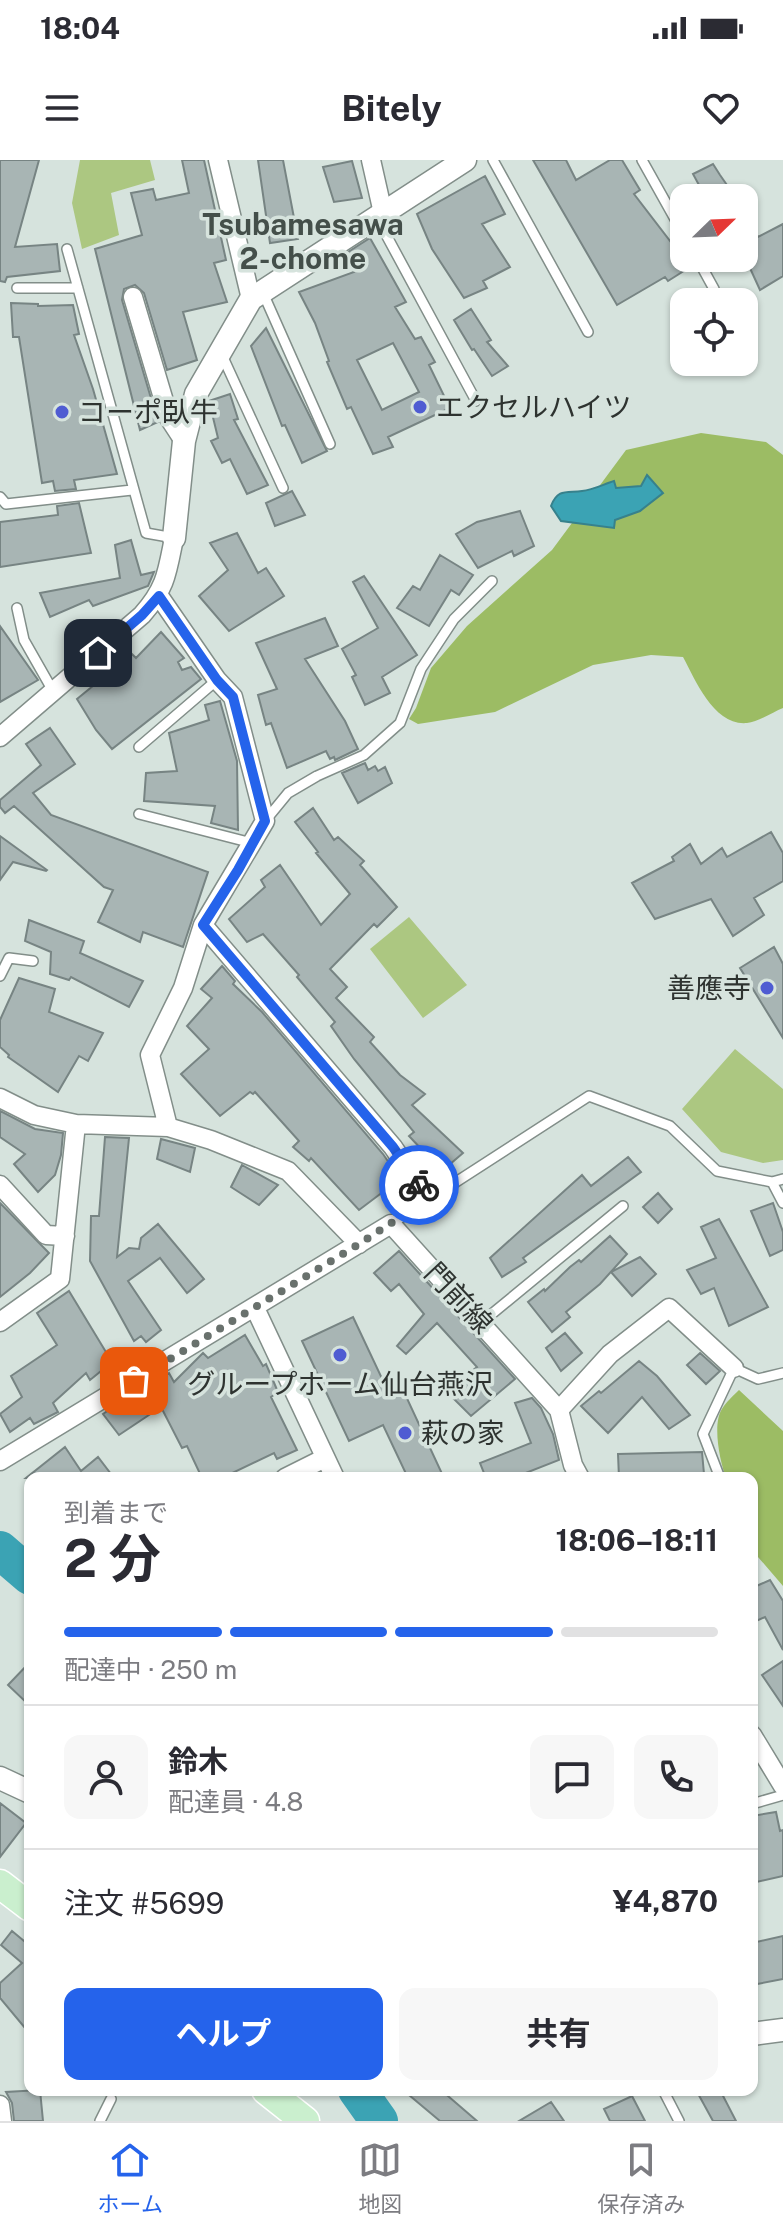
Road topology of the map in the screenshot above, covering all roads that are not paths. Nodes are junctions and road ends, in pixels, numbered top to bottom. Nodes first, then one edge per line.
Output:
1 (218, 160) edge
2 (371, 160) edge
3 (465, 160) edge
4 (493, 160) edge
5 (642, 160) edge
6 (670, 210) edge
7 (379, 215) junction
8 (67, 249) dead end
9 (17, 288) dead end
10 (78, 288) junction
11 (257, 294) junction
12 (133, 297) dead end
13 (588, 332) dead end
14 (219, 350) junction
15 (476, 401) dead end
16 (184, 441) junction
17 (330, 444) dead end
18 (283, 488) dead end
19 (132, 490) junction
20 (0, 497) edge
21 (174, 538) junction
22 (492, 581) dead end
23 (159, 596) junction
24 (17, 608) dead end
25 (217, 680) junction
26 (53, 691) junction
27 (0, 737) edge
28 (139, 747) dead end
29 (139, 814) dead end
30 (265, 821) junction
31 (253, 843) junction
32 (203, 925) junction
33 (33, 961) dead end
34 (0, 976) edge
35 (0, 1098) edge
36 (76, 1124) junction
37 (168, 1127) junction
38 (783, 1179) edge
39 (772, 1182) junction
40 (0, 1185) edge
41 (428, 1199) junction
42 (783, 1203) edge
43 (623, 1206) dead end
44 (391, 1224) junction
45 (65, 1236) junction
46 (359, 1244) junction
47 (255, 1308) junction
48 (0, 1322) edge
49 (482, 1322) junction
50 (734, 1368) junction
51 (783, 1373) edge
52 (559, 1410) junction
53 (325, 1458) junction
54 (0, 1461) edge
55 (297, 1472) edge
56 (332, 1472) edge
57 (577, 1472) edge
58 (718, 1472) edge
59 (758, 1745) edge
60 (0, 1778) edge
61 (783, 1786) edge
62 (24, 1789) edge
63 (783, 1795) edge
64 (758, 1802) edge
65 (0, 1884) edge
66 (24, 1902) edge
67 (783, 2030) edge
68 (758, 2033) edge
69 (274, 2096) edge
70 (666, 2096) edge
71 (111, 2099) dead end
72 (0, 2105) edge
73 (2, 2121) edge
74 (100, 2121) edge
75 (305, 2121) edge
76 (679, 2121) edge

1 - 11 street
2 - 7 street
3 - 7 street
4 - 13 lane
5 - 6 lane
7 - 11 street
7 - 15 lane
8 - 10 lane
9 - 10 lane
10 - 19 lane
11 - 14 street
11 - 17 lane
12 - 16 street
14 - 16 street
14 - 18 lane
16 - 21 street
19 - 20 lane
19 - 21 lane
21 - 23 street
22 - 30 lane
23 - 25 street
23 - 26 street
24 - 26 lane
25 - 28 lane
25 - 30 street
26 - 27 street
29 - 31 lane
30 - 31 street
31 - 32 street
32 - 37 street
32 - 41 street
33 - 34 lane
35 - 36 street
36 - 37 street
36 - 45 street
37 - 46 street
38 - 39 lane
39 - 41 lane
39 - 42 lane
40 - 45 street
41 - 44 lane
43 - 49 lane
44 - 46 street
44 - 49 street, 門前線
45 - 48 street
46 - 47 street
47 - 53 street
47 - 54 street
49 - 52 street, 門前線
50 - 51 lane
50 - 52 street
50 - 58 lane
52 - 57 street, 門前線
53 - 55 street
53 - 56 street
59 - 61 street
60 - 62 street
63 - 64 lane
65 - 66 main road
67 - 68 street
69 - 75 main road
70 - 76 lane
71 - 74 lane
72 - 73 street

